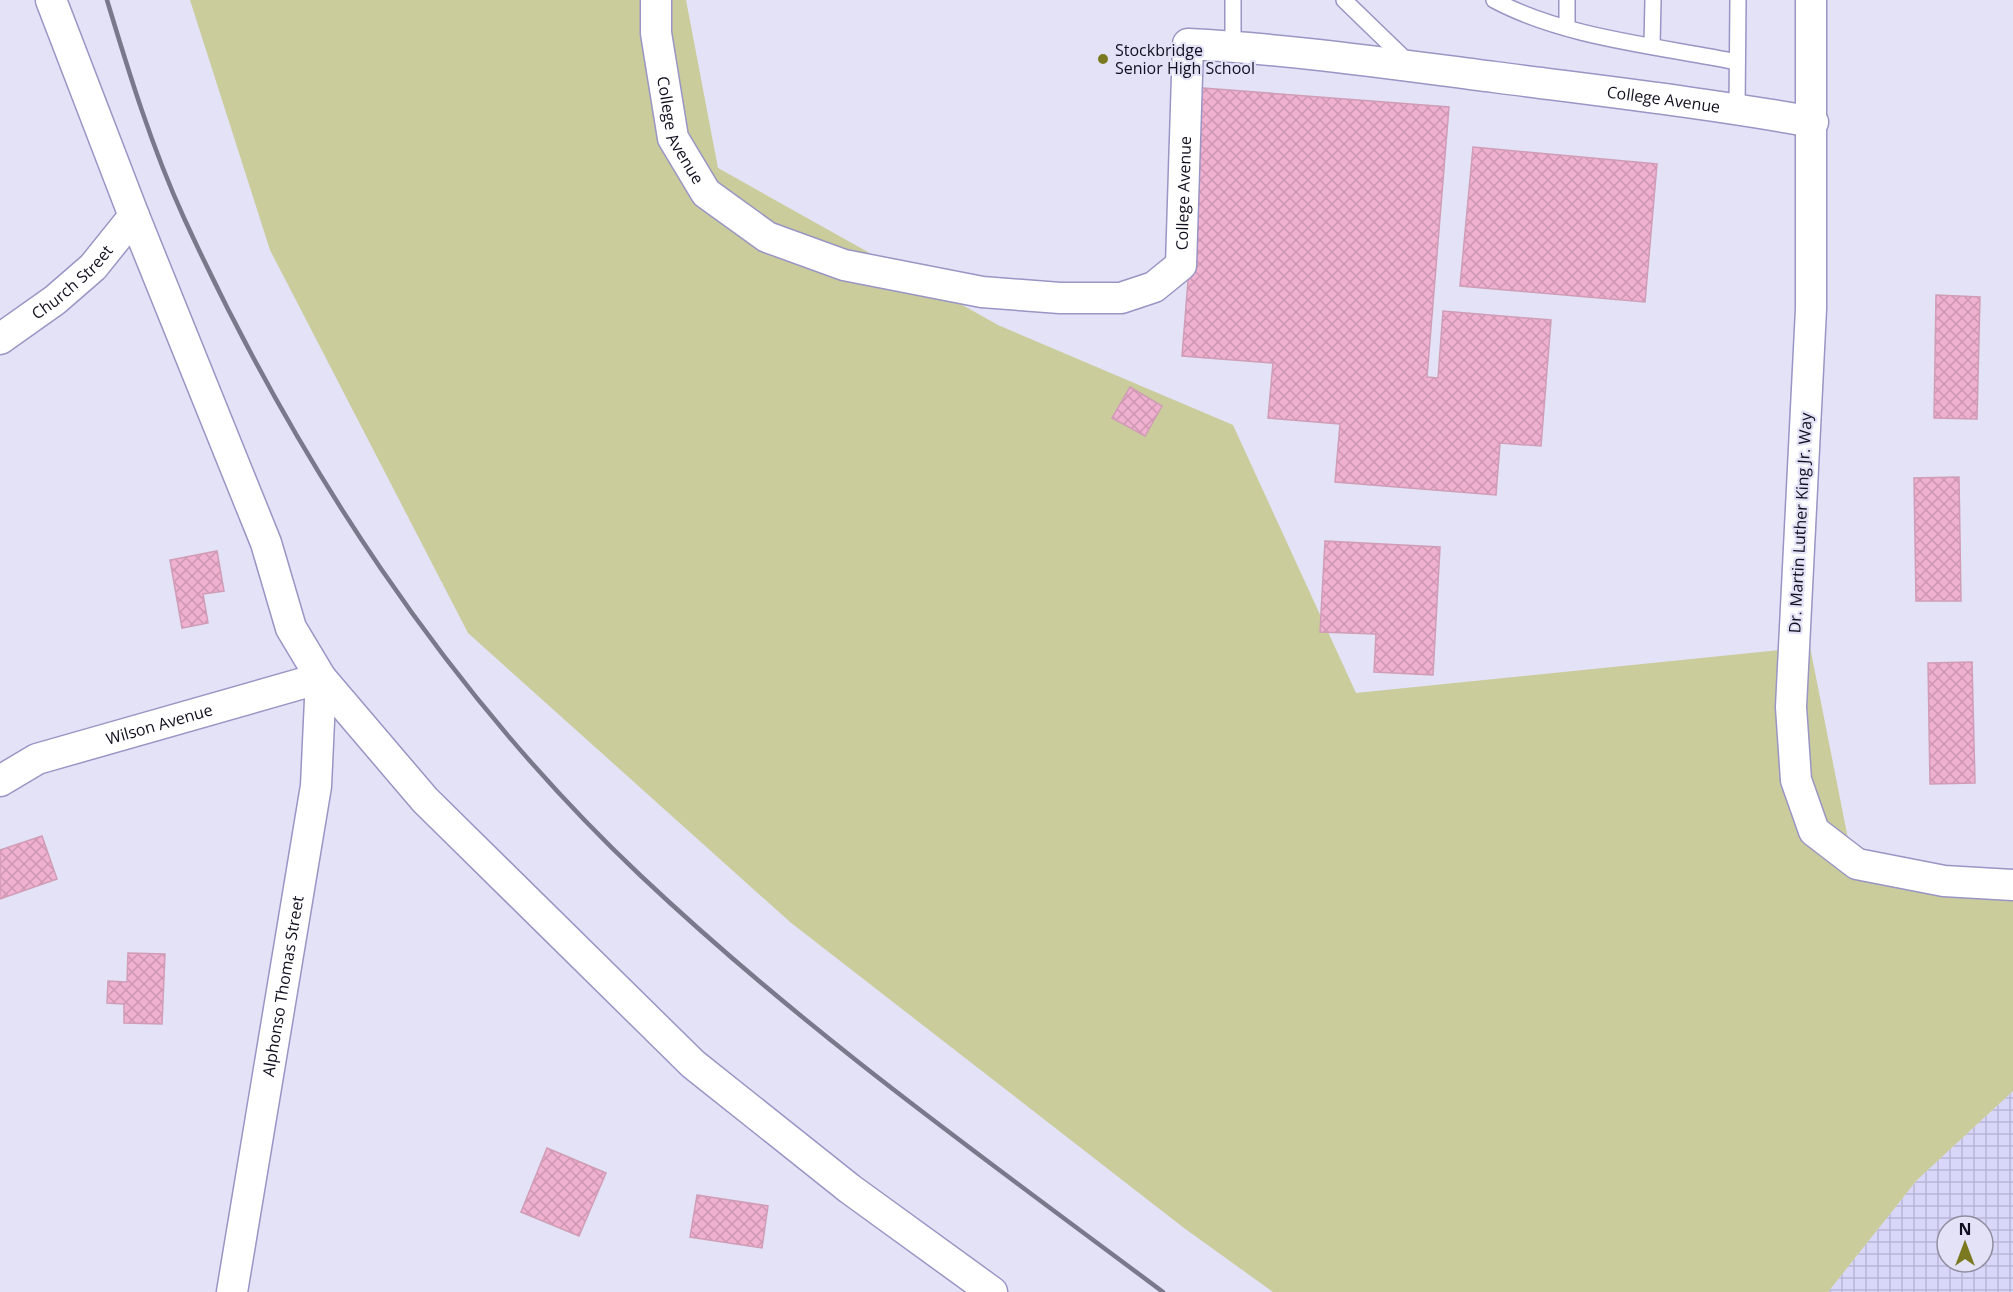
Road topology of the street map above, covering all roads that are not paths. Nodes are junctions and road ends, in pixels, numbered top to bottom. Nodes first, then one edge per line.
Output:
1 (51, 0) edge
2 (656, 0) edge
3 (1233, 0) edge
4 (1344, 0) edge
5 (1494, 0) edge
6 (1567, 0) edge
7 (1653, 0) edge
8 (1738, 0) edge
9 (1811, 0) edge
10 (1567, 26) junction
11 (1652, 45) junction
12 (1233, 46) junction
13 (1737, 62) junction
14 (1412, 66) junction
15 (1737, 109) junction
16 (1813, 122) junction
17 (134, 216) junction
18 (0, 339) edge
19 (321, 678) junction
20 (0, 781) edge
21 (2013, 885) edge
22 (232, 1292) edge
23 (992, 1292) edge

1 - 17 street
2 - 12 street, College Avenue
3 - 12 lane
4 - 14 lane
5 - 10 lane
6 - 10 lane
7 - 11 lane
8 - 13 lane
9 - 16 street, Dr. Martin Luther King Jr. Way
10 - 11 lane
11 - 13 lane
12 - 14 street, College Avenue
13 - 15 lane
14 - 15 street, College Avenue
15 - 16 street, College Avenue
16 - 21 street, Dr. Martin Luther King Jr. Way
17 - 18 street, Church Street
17 - 19 street
19 - 20 street, Wilson Avenue
19 - 22 street, Alphonso Thomas Street
19 - 23 street

